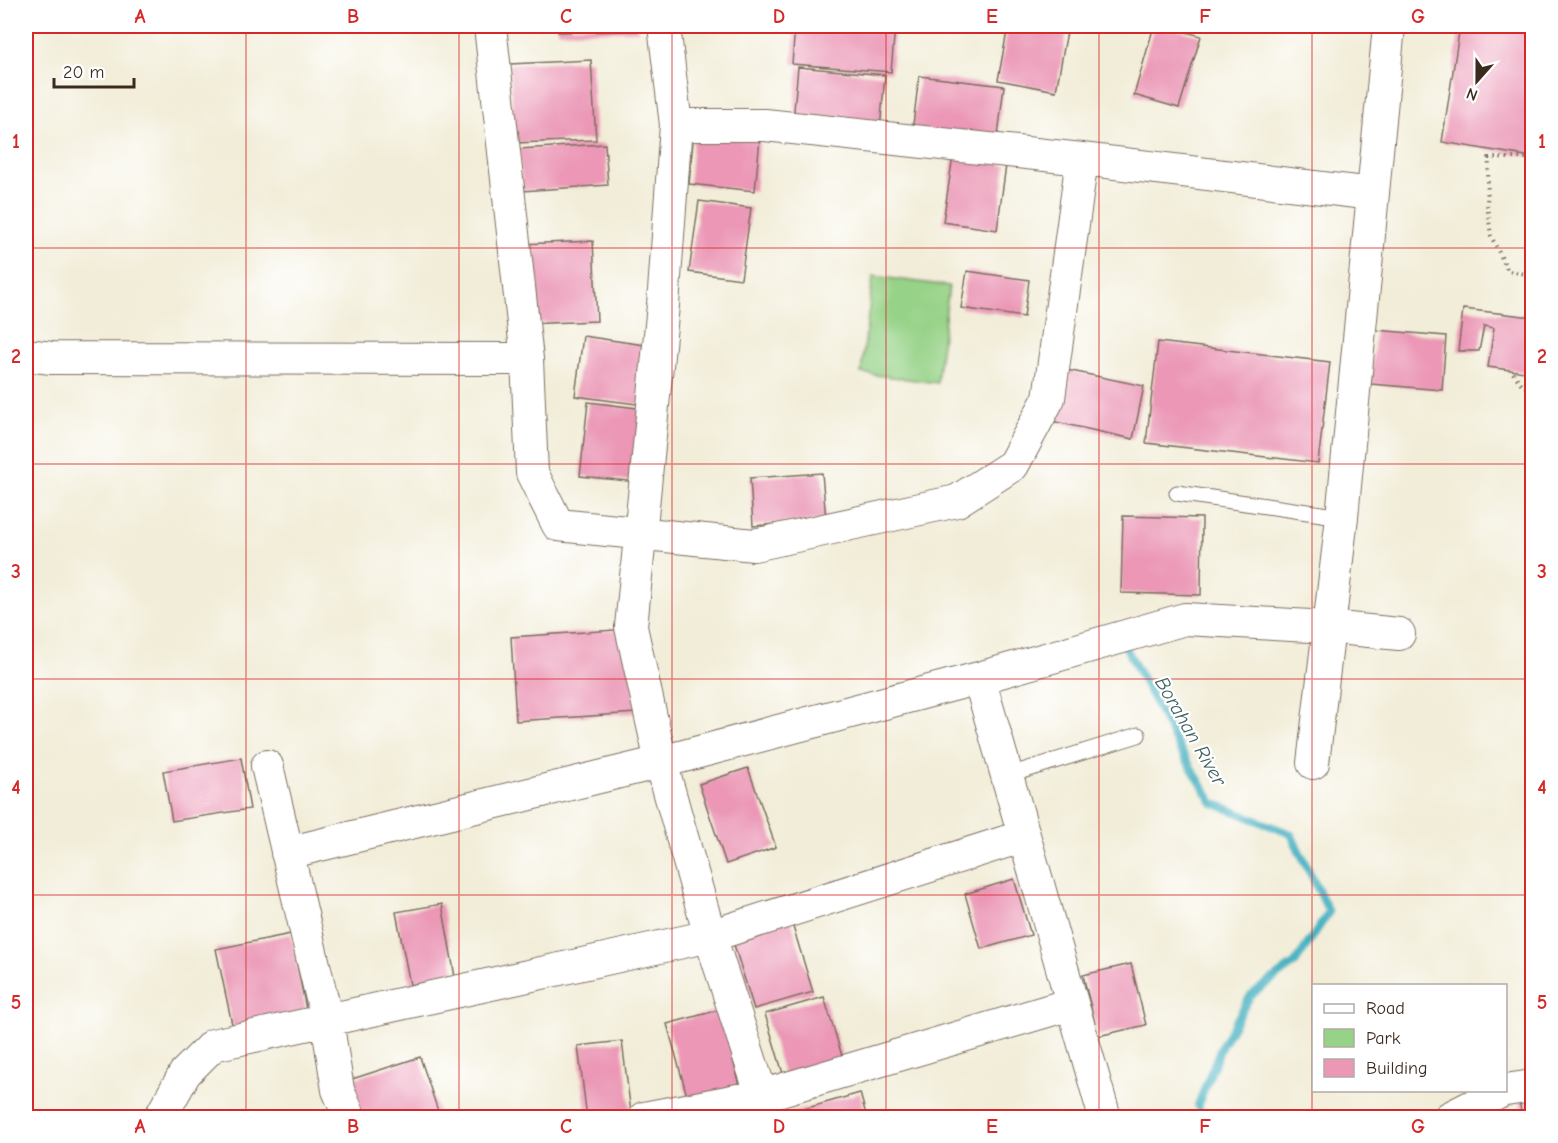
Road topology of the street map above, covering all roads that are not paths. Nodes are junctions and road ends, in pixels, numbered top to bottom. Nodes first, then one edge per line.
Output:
1 (490, 26) edge
2 (664, 26) edge
3 (1389, 26) edge
4 (676, 125) junction
5 (1082, 159) junction
6 (1373, 194) junction
7 (26, 355) edge
8 (527, 359) junction
9 (1178, 493) dead end
10 (1342, 517) junction
11 (640, 532) junction
12 (1328, 627) junction
13 (1399, 634) dead end
14 (979, 678) junction
15 (1138, 735) dead end
16 (661, 762) junction
17 (1313, 763) dead end
18 (267, 766) dead end
19 (1006, 776) junction
20 (1024, 836) junction
21 (287, 853) junction
22 (710, 936) junction
23 (1071, 1004) junction
24 (327, 1020) junction
25 (1533, 1086) edge
26 (1507, 1090) edge
27 (1501, 1092) edge
28 (766, 1106) edge
29 (160, 1118) edge
30 (350, 1118) edge
31 (644, 1118) edge
32 (1105, 1118) edge
33 (1449, 1118) edge

1 - 8 street
2 - 4 street
3 - 6 street
4 - 5 street
4 - 11 street
5 - 6 street
5 - 11 street
6 - 10 street
7 - 8 street
8 - 11 street
9 - 10 lane
10 - 12 street
11 - 16 street
12 - 13 street
12 - 14 street
12 - 17 street
14 - 16 street
14 - 19 street
15 - 19 lane
16 - 21 street
16 - 22 street
18 - 21 street
19 - 20 street
20 - 22 street
20 - 23 street
21 - 24 street
22 - 24 street
22 - 28 street
23 - 28 street
23 - 32 street
24 - 29 street
24 - 30 street
25 - 26 street
27 - 33 street
28 - 31 street

